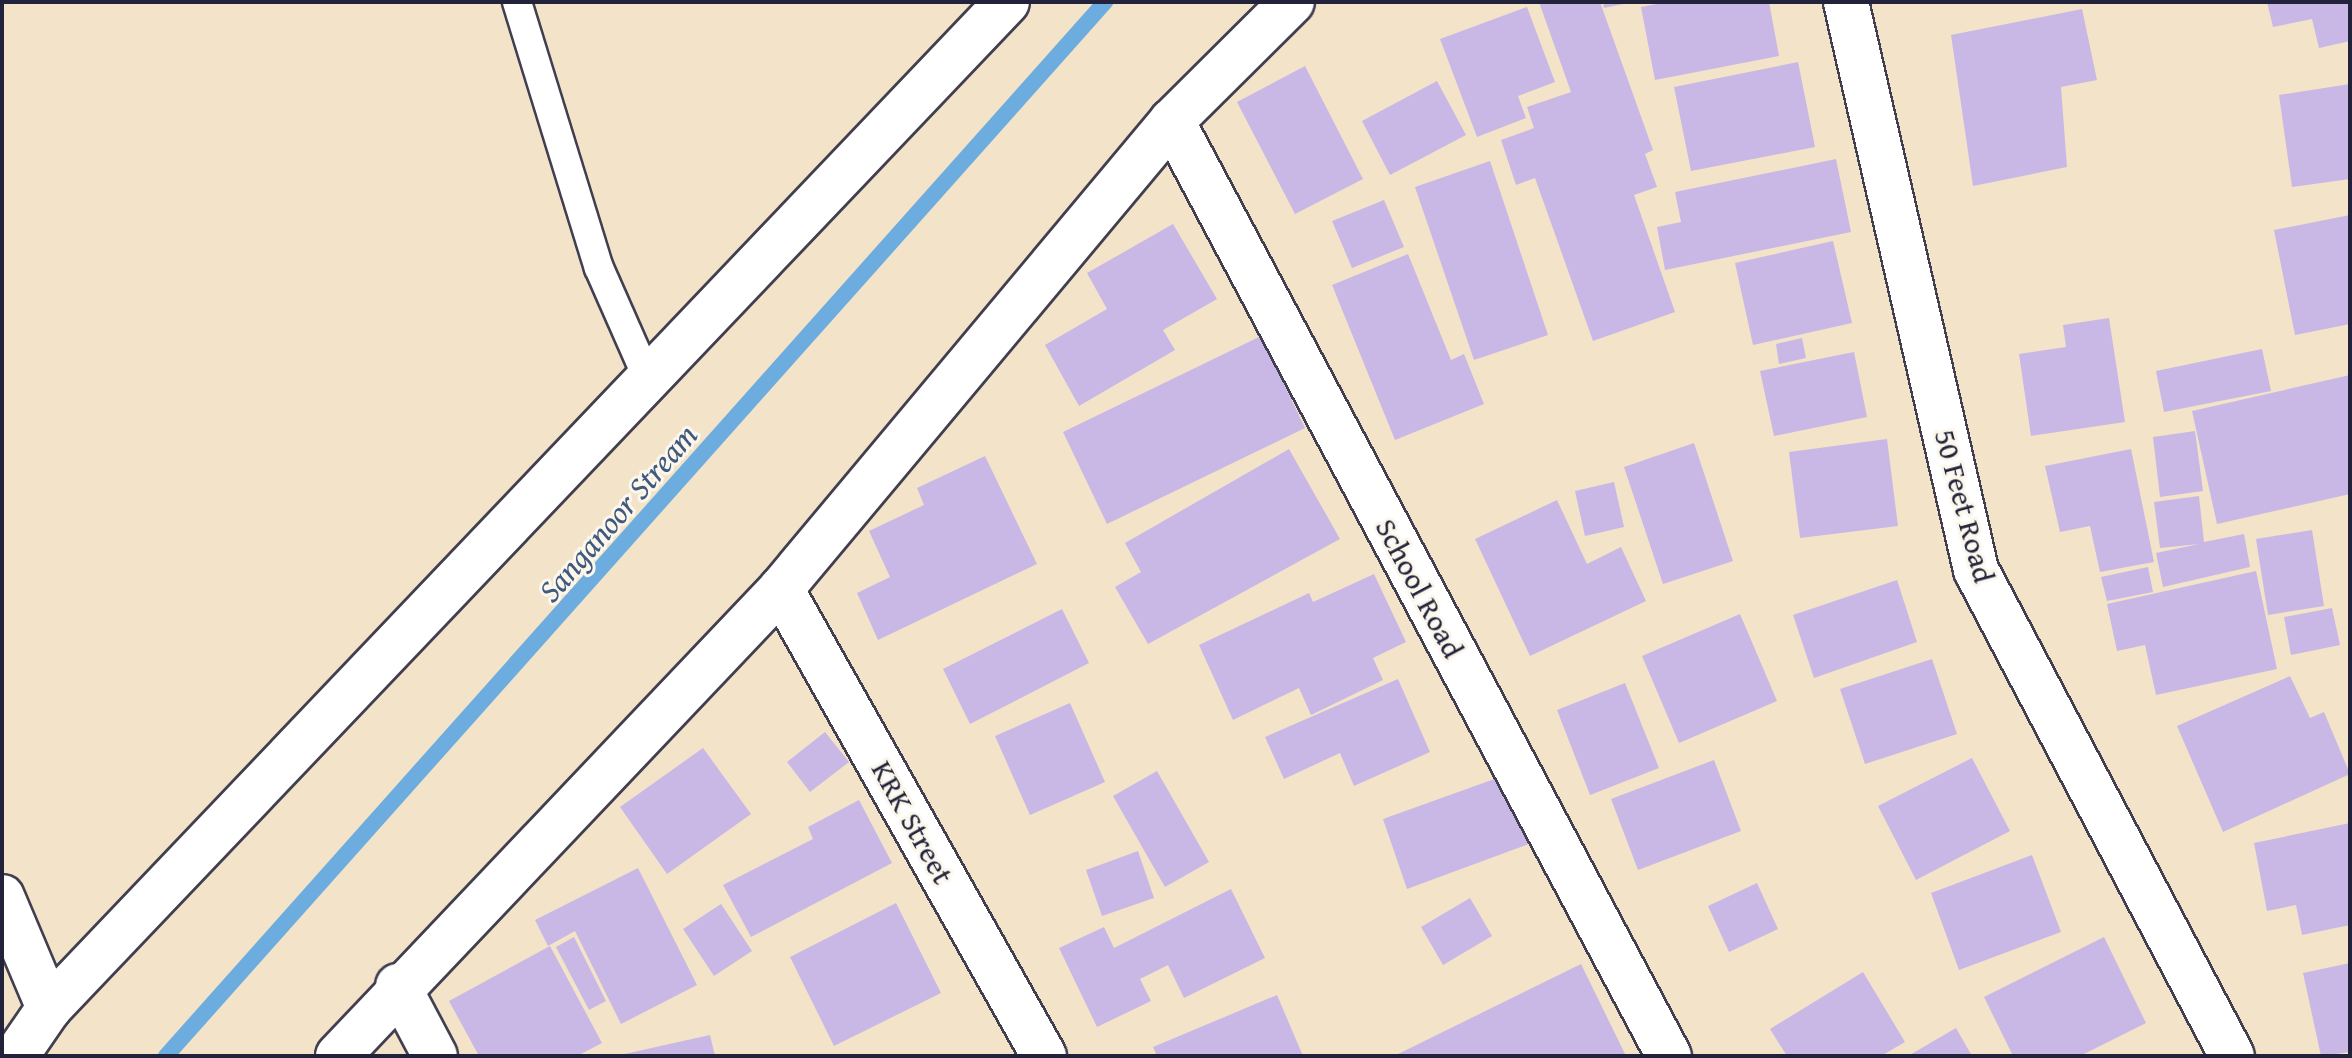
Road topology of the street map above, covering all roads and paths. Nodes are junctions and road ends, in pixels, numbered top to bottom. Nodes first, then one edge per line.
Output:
1 (517, 2) edge
2 (1007, 2) edge
3 (1292, 2) edge
4 (1846, 2) edge
5 (1172, 121) junction
6 (648, 379) junction
7 (781, 589) junction
8 (2, 897) edge
9 (398, 986) junction
10 (49, 1008) junction
11 (16, 1056) edge
12 (338, 1056) edge
13 (435, 1056) edge
14 (1044, 1056) edge
15 (1669, 1056) edge
16 (2232, 1056) edge

1 - 6 lane
2 - 6 street
3 - 5 street
4 - 16 street, 50 Feet Road
5 - 7 street
5 - 15 street, School Road
6 - 10 street
7 - 9 street
7 - 14 street, KRK Street
8 - 10 street
9 - 12 street
9 - 13 street
10 - 11 street

